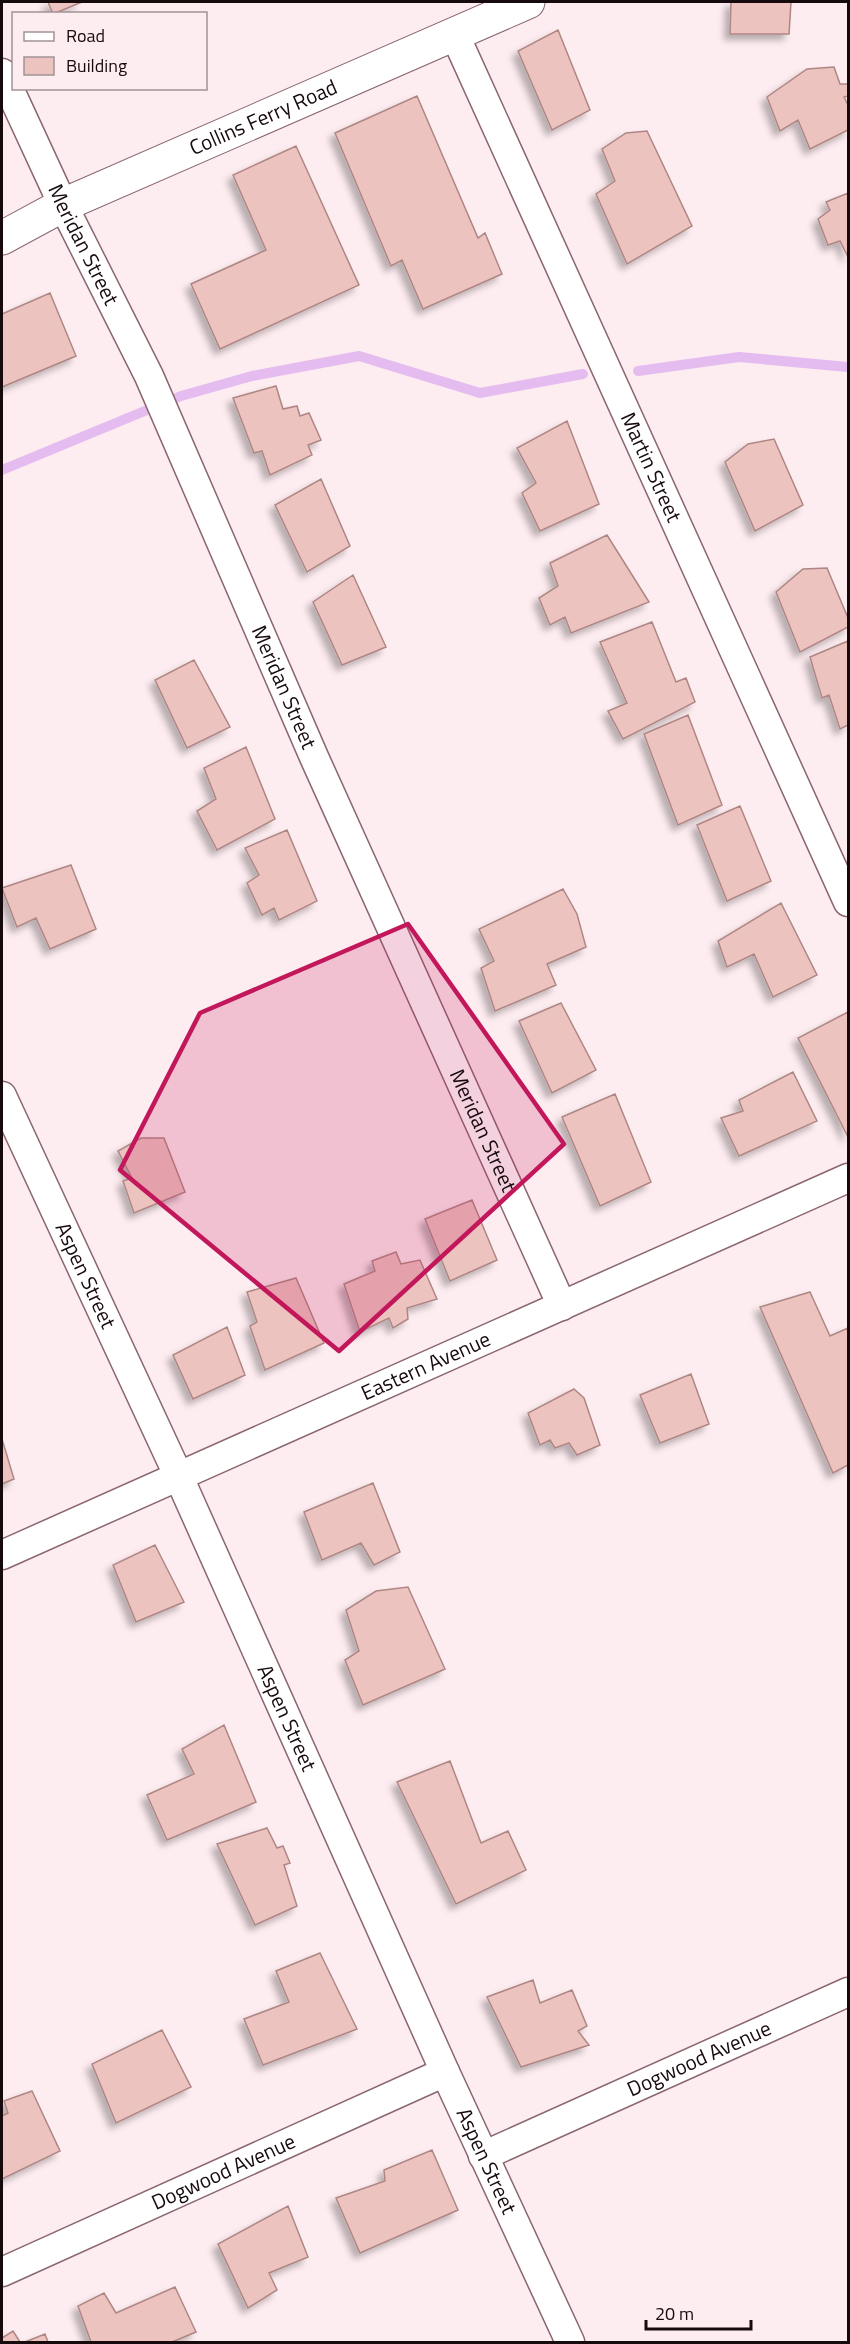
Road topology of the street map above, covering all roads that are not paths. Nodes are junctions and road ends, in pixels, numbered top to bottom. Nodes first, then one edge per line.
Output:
1 (528, 2) edge
2 (454, 33) junction
3 (2, 73) edge
4 (63, 205) junction
5 (2, 237) edge
6 (849, 902) edge
7 (2, 1096) edge
8 (849, 1179) edge
9 (562, 1306) junction
10 (178, 1475) junction
11 (2, 1555) edge
12 (849, 1992) edge
13 (445, 2072) junction
14 (483, 2156) junction
15 (2, 2272) edge
16 (570, 2343) edge

1 - 2 street, Collins Ferry Road
2 - 4 street, Collins Ferry Road
2 - 6 street, Martin Street
3 - 4 street, Meridan Street
4 - 5 street, Collins Ferry Road
4 - 9 street, Meridan Street
7 - 10 street, Aspen Street
8 - 9 street, Eastern Avenue
9 - 10 street, Eastern Avenue
10 - 11 street, Eastern Avenue
10 - 13 street, Aspen Street
12 - 14 street, Dogwood Avenue
13 - 14 street, Aspen Street
13 - 15 street, Dogwood Avenue
14 - 16 street, Aspen Street

